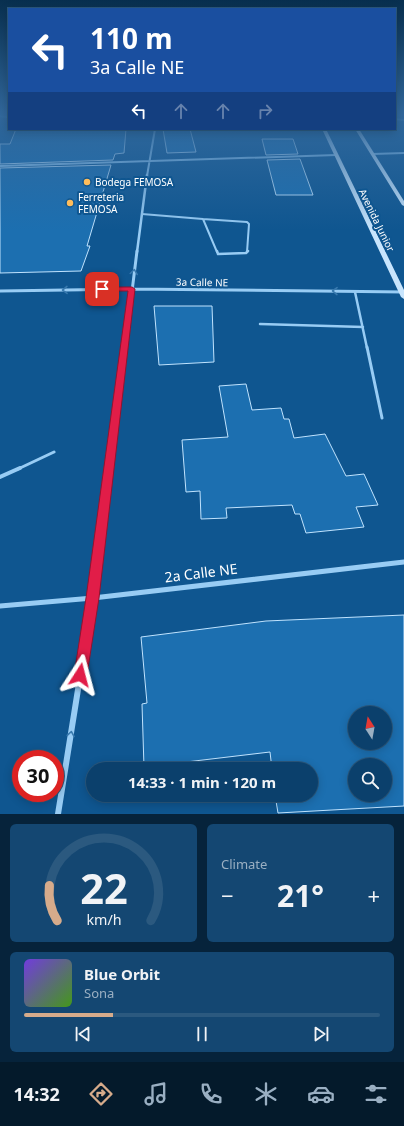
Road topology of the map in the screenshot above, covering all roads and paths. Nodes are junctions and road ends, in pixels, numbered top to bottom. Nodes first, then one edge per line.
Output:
1 (150, 154) edge
2 (372, 154) edge
3 (336, 155) joint
4 (149, 162) junction
5 (0, 166) edge
6 (404, 205) edge
7 (142, 214) junction
8 (203, 219) junction
9 (132, 289) junction
10 (0, 291) edge
11 (355, 292) junction
12 (403, 294) edge
13 (260, 324) dead end
14 (363, 327) junction
15 (382, 418) dead end
16 (54, 452) dead end
17 (0, 477) edge
18 (404, 562) edge
19 (93, 598) junction
20 (0, 606) edge
21 (58, 814) edge

1 - 4 street
2 - 6 main road
3 - 4 street
3 - 12 main road, Avenida Junior
4 - 5 street
4 - 7 street
7 - 8 lane
9 -> 7 street
8 - 8 lane
9 -> 10 street, 3a Calle NE
11 -> 9 street, 3a Calle NE
9 - 19 street
11 - 12 street, 3a Calle NE
11 - 14 lane
13 - 14 lane
14 - 15 lane
16 - 17 lane
18 - 19 street, 2a Calle NE
19 - 20 street, 2a Calle NE
21 -> 19 street

